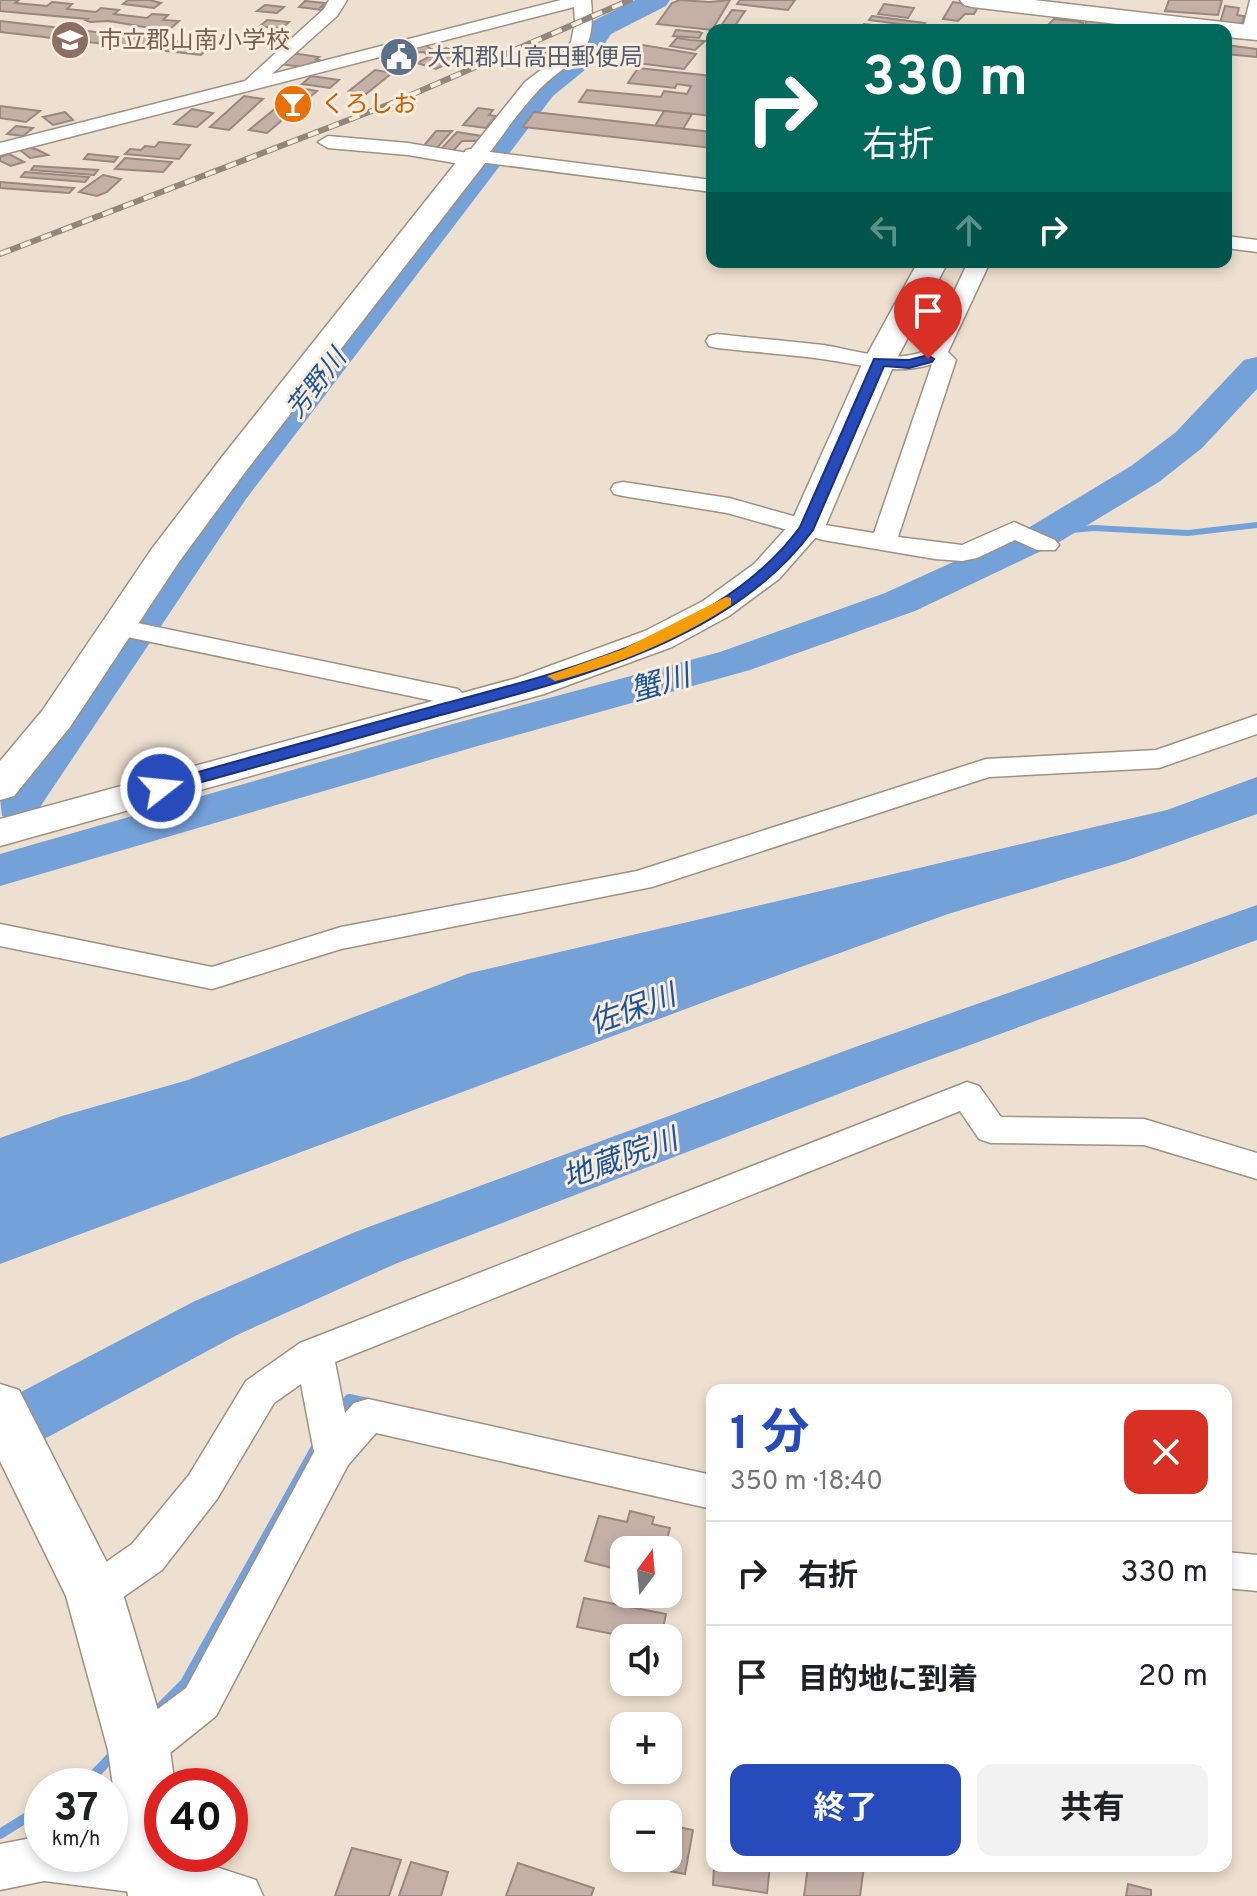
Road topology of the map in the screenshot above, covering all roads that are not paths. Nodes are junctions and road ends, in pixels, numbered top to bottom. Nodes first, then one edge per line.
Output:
1 (328, 0) edge
2 (337, 0) edge
3 (582, 0) edge
4 (972, 0) edge
5 (1257, 2) edge
6 (1018, 12) edge
7 (1153, 24) edge
8 (1232, 31) edge
9 (1254, 33) edge
10 (248, 85) junction
11 (328, 142) dead end
12 (0, 149) edge
13 (482, 159) junction
14 (706, 185) edge
15 (1232, 243) edge
16 (1257, 246) edge
17 (930, 268) edge
18 (976, 268) edge
19 (717, 341) dead end
20 (936, 354) junction
21 (879, 362) junction
22 (623, 489) dead end
23 (807, 527) junction
24 (884, 541) junction
25 (1046, 545) dead end
26 (133, 630) junction
27 (460, 704) junction
28 (1257, 724) edge
29 (0, 787) edge
30 (0, 833) edge
31 (0, 935) edge
32 (1257, 1166) edge
33 (314, 1354) junction
34 (0, 1406) edge
35 (334, 1453) junction
36 (706, 1491) edge
37 (1232, 1571) edge
38 (1257, 1573) edge
39 (98, 1605) junction
40 (139, 1750) junction
41 (0, 1867) edge
42 (158, 1884) edge
43 (240, 1896) edge

1 - 2 street
2 - 10 street
3 - 10 street
3 - 13 street
4 - 6 street
5 - 9 street
6 - 7 street
8 - 9 street
10 - 12 street
11 - 13 street
13 - 14 street
13 - 26 street
15 - 16 street
17 - 21 street
18 - 20 street
19 - 21 street
20 - 21 street
20 - 24 street
21 - 23 street
22 - 23 street
23 - 24 street
23 - 27 street
24 - 25 street
26 - 27 street
26 - 29 street
27 - 30 street
28 - 31 street
32 - 33 street
33 - 35 street
33 - 39 street
34 - 39 street
35 - 36 street
35 - 40 street
37 - 38 street
39 - 40 street
40 - 42 street
41 - 42 street
42 - 43 street

